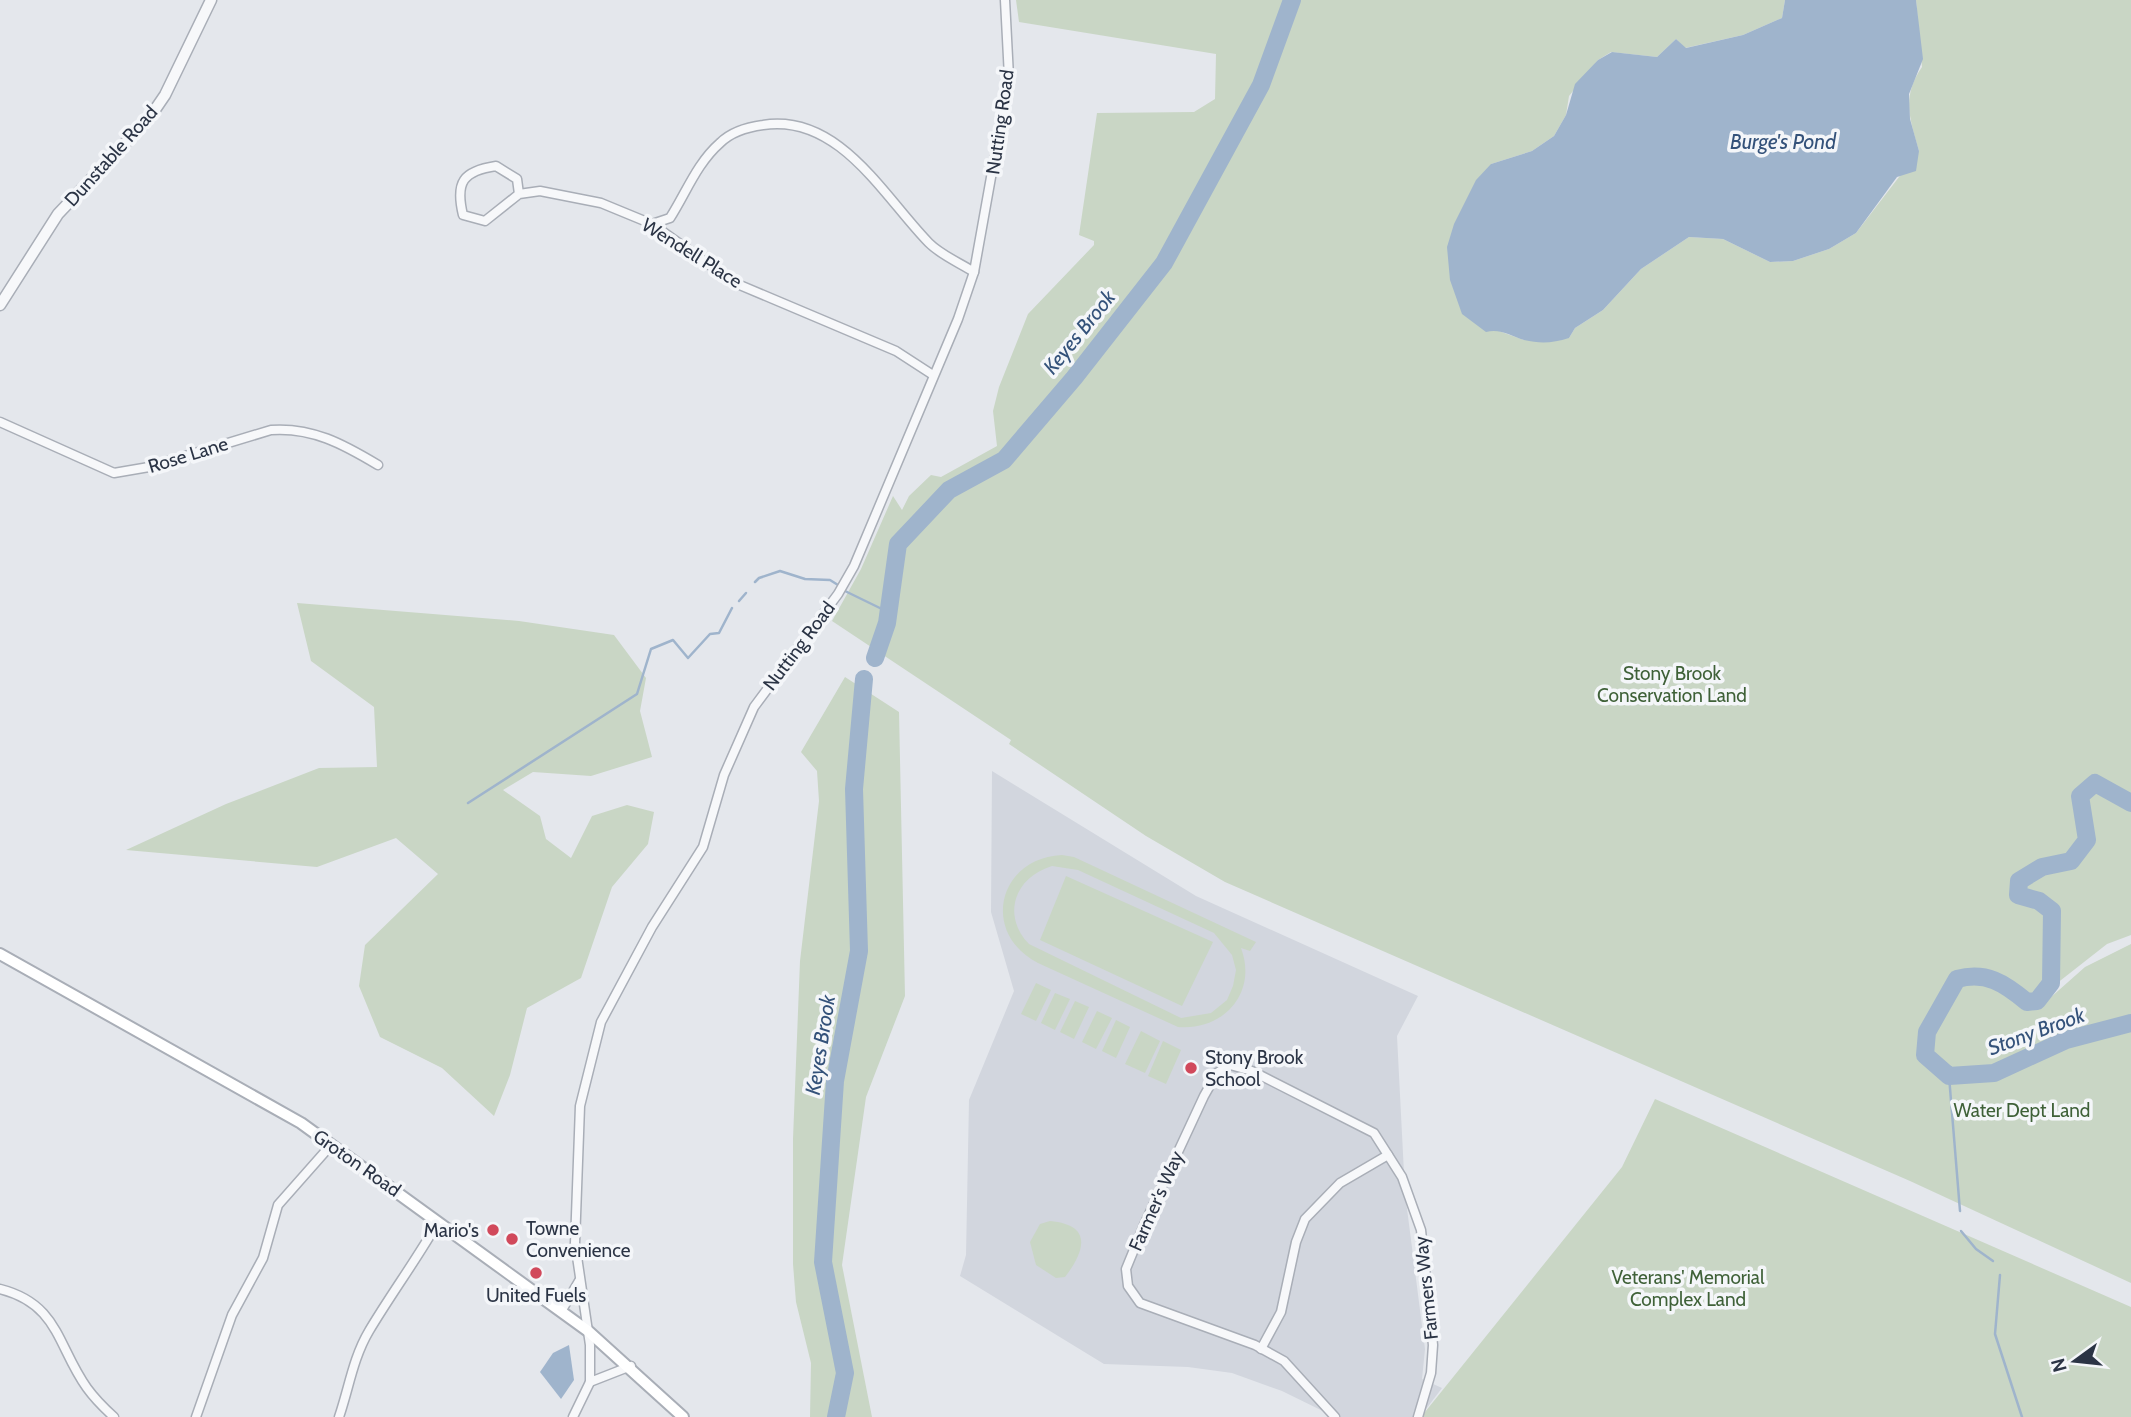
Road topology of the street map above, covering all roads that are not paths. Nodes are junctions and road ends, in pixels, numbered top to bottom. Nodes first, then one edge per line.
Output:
1 (211, 0) edge
2 (1005, 0) edge
3 (519, 194) junction
4 (652, 224) junction
5 (974, 272) junction
6 (0, 305) edge
7 (933, 374) junction
8 (0, 422) edge
9 (378, 465) dead end
10 (0, 954) edge
11 (1217, 1073) joint
12 (331, 1145) junction
13 (1388, 1155) junction
14 (438, 1222) junction
15 (579, 1281) junction
16 (0, 1289) edge
17 (562, 1310) junction
18 (588, 1331) junction
19 (1261, 1349) junction
20 (631, 1366) junction
21 (590, 1382) junction
22 (114, 1417) edge
23 (196, 1417) edge
24 (339, 1417) edge
25 (573, 1417) edge
26 (683, 1417) edge
27 (1335, 1417) edge
28 (1418, 1417) edge

1 - 6 street, Dunstable Road
2 - 5 street, Nutting Road
3 - 3 street
3 - 4 street, Wendell Place
4 - 5 street
4 - 7 street, Wendell Place
5 - 7 street, Nutting Road
7 - 15 street, Nutting Road
8 - 9 street, Rose Lane
10 - 12 main road, Groton Road
11 - 13 street, Farmers Way
11 - 19 street, Farmer's Way
12 - 14 main road, Groton Road
12 - 23 street
13 - 19 street
13 - 28 street, Farmers Way
14 - 17 main road, Groton Road
14 - 24 street
15 - 17 street
15 - 18 street, Nutting Road
16 - 22 street
17 - 18 main road, Groton Road
18 - 20 main road, Groton Road
18 - 21 street, Nutting Road
19 - 27 street, Farmer's Way
20 - 21 street
20 - 26 main road, Groton Road
21 - 25 street

